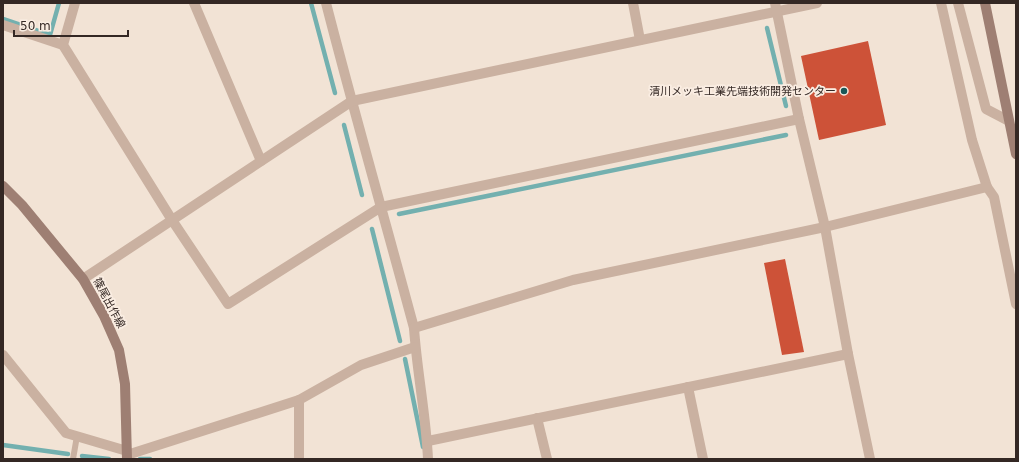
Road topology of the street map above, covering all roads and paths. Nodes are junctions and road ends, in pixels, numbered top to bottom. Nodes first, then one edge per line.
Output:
1 (75, 3) edge
2 (194, 3) edge
3 (326, 3) edge
4 (633, 3) edge
5 (817, 3) edge
6 (941, 3) edge
7 (958, 3) edge
8 (985, 3) edge
9 (776, 7) edge
10 (3, 25) edge
11 (640, 40) junction
12 (63, 45) junction
13 (352, 101) junction
14 (799, 119) junction
15 (1009, 121) junction
16 (1016, 154) edge
17 (261, 161) junction
18 (3, 186) edge
19 (986, 187) junction
20 (381, 207) junction
21 (172, 220) junction
22 (825, 228) junction
23 (83, 279) junction
24 (1016, 304) edge
25 (414, 328) junction
26 (415, 347) junction
27 (848, 354) junction
28 (3, 355) edge
29 (688, 387) junction
30 (299, 400) junction
31 (537, 418) junction
32 (77, 436) junction
33 (428, 440) junction
34 (127, 455) edge
35 (73, 459) edge
36 (299, 459) edge
37 (428, 459) edge
38 (546, 459) edge
39 (703, 459) edge
40 (870, 459) edge

1 - 12 street
2 - 17 street
3 - 13 street
4 - 11 street
5 - 9 street
6 - 19 street
7 - 15 street
8 - 15 main road
9 - 11 street
9 - 14 street
10 - 12 street
11 - 13 street
12 - 21 street
13 - 17 street
13 - 20 street
14 - 20 street
14 - 22 street
15 - 16 main road
17 - 21 street
18 - 23 main road, 篠尾出作線
19 - 22 street
19 - 24 street
20 - 21 street
20 - 25 street
21 - 23 street
22 - 25 street
22 - 27 street
23 - 34 main road, 篠尾出作線
25 - 26 street
26 - 30 street
26 - 33 street
27 - 29 street
27 - 40 street
28 - 32 street
29 - 31 street
29 - 39 street
30 - 34 street
30 - 36 street
31 - 33 street
31 - 38 street
32 - 34 street
32 - 35 lane
33 - 37 street

